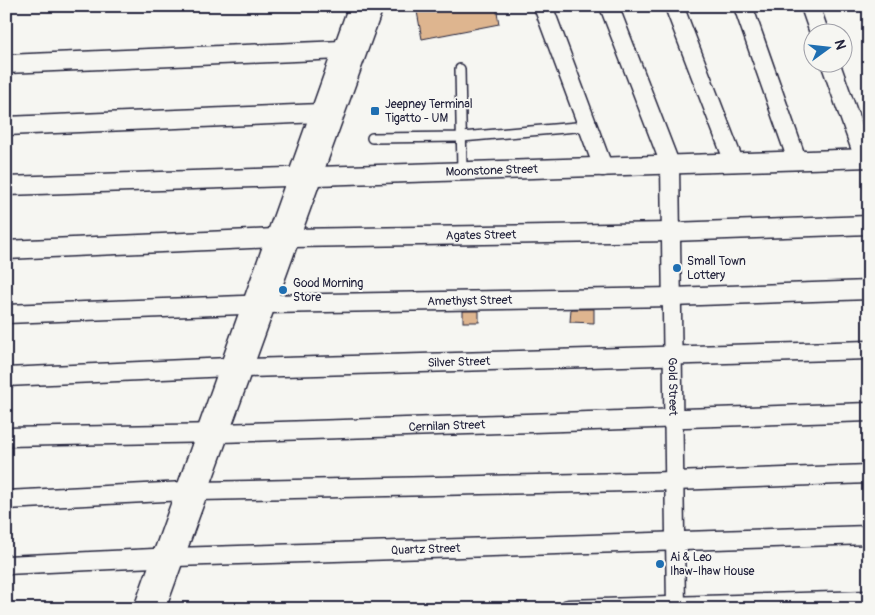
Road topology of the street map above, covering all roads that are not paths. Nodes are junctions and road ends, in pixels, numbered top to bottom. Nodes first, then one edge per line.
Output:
1 (358, 6) edge
2 (374, 6) edge
3 (543, 6) edge
4 (609, 6) edge
5 (674, 6) edge
6 (743, 6) edge
7 (810, 6) edge
8 (816, 22) edge
9 (342, 50) junction
10 (6, 64) edge
11 (460, 69) dead end
12 (834, 72) edge
13 (320, 113) junction
14 (6, 126) edge
15 (588, 126) junction
16 (462, 136) junction
17 (372, 138) dead end
18 (867, 158) edge
19 (797, 160) junction
20 (734, 162) junction
21 (670, 164) junction
22 (603, 167) junction
23 (462, 171) junction
24 (305, 177) junction
25 (6, 186) edge
26 (869, 226) edge
27 (671, 232) junction
28 (283, 238) junction
29 (6, 250) edge
30 (869, 290) edge
31 (672, 297) junction
32 (259, 304) junction
33 (6, 314) edge
34 (869, 350) edge
35 (673, 356) junction
36 (236, 367) junction
37 (6, 377) edge
38 (869, 412) edge
39 (674, 419) junction
40 (213, 433) junction
41 (6, 437) edge
42 (869, 474) edge
43 (675, 481) junction
44 (192, 491) junction
45 (6, 500) edge
46 (869, 536) edge
47 (676, 542) junction
48 (168, 558) junction
49 (6, 566) edge
50 (869, 600) edge
51 (676, 607) edge
52 (142, 609) edge
53 (156, 609) edge
54 (568, 609) edge

1 - 9 street
2 - 24 street
3 - 15 street
4 - 21 street
5 - 20 street
6 - 19 street
7 - 8 street
9 - 10 street
9 - 13 street
11 - 16 lane
12 - 18 street
13 - 14 street
13 - 24 street
15 - 16 lane
15 - 22 street
16 - 17 lane
16 - 23 lane
18 - 19 street, Moonstone Street
19 - 20 street, Moonstone Street
20 - 21 street, Moonstone Street
21 - 22 street, Moonstone Street
21 - 27 street, Gold Street
22 - 23 street, Moonstone Street
23 - 24 street, Moonstone Street
24 - 25 street, Moonstone Street
24 - 28 street
26 - 27 street, Agates Street
27 - 28 street, Agates Street
27 - 31 street, Gold Street
28 - 29 street, Agates Street
28 - 32 street
30 - 31 street, Amethyst Street
31 - 32 street, Amethyst Street
31 - 35 street, Gold Street
32 - 33 street, Amethyst Street
32 - 36 street
34 - 35 street, Silver Street
35 - 36 street, Silver Street
35 - 39 street, Gold Street
36 - 37 street, Silver Street
36 - 40 street
38 - 39 street, Cernilan Street
39 - 40 street, Cernilan Street
39 - 43 street, Gold Street
40 - 41 street, Cernilan Street
40 - 44 street
42 - 43 street
43 - 44 street
43 - 47 street, Gold Street
44 - 45 street
44 - 48 street
46 - 47 street, Quartz Street
47 - 48 street, Quartz Street
47 - 51 street, Gold Street
48 - 49 street, Quartz Street
48 - 52 street
48 - 53 street
50 - 51 street
51 - 54 street

